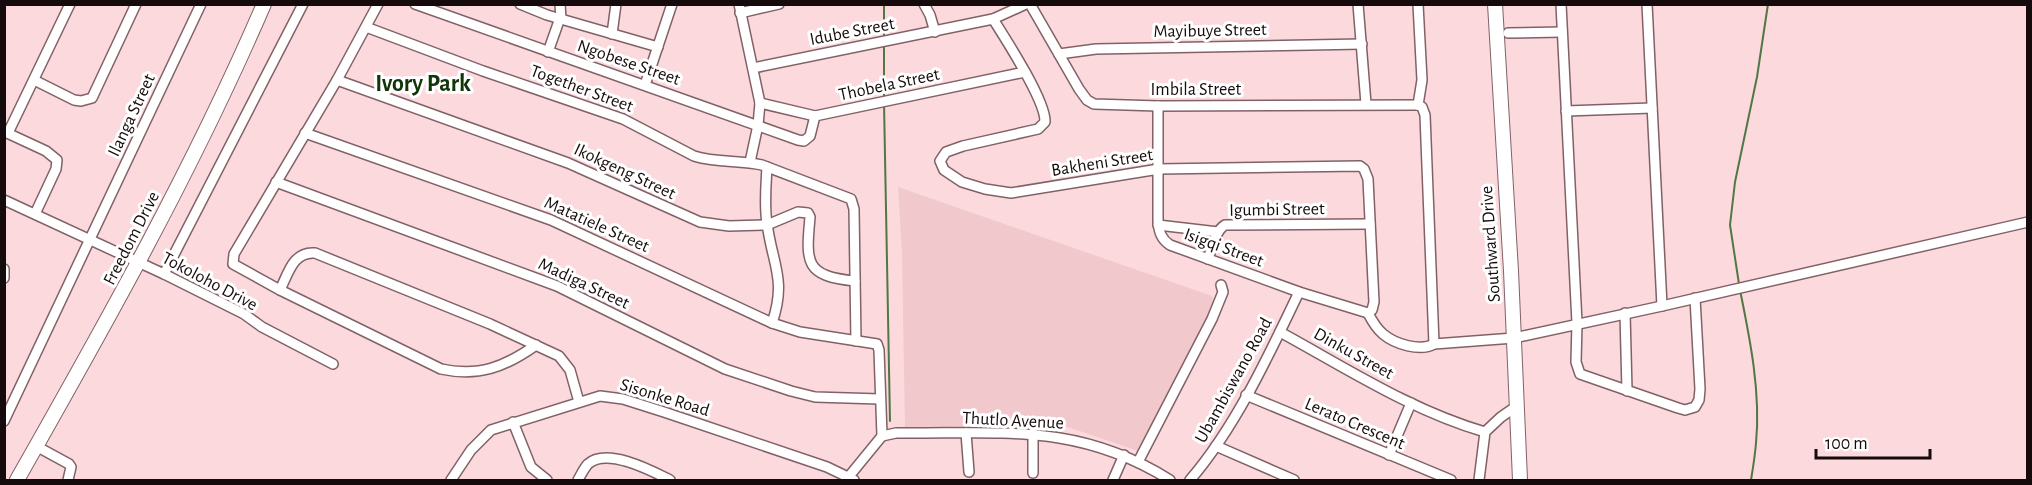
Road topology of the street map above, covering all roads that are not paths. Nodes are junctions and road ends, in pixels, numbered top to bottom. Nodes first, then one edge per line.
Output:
1 (70, 4) edge
2 (136, 4) edge
3 (201, 4) edge
4 (264, 4) edge
5 (303, 4) edge
6 (378, 4) edge
7 (415, 4) edge
8 (520, 4) edge
9 (560, 4) edge
10 (616, 4) edge
11 (672, 4) edge
12 (779, 4) edge
13 (924, 4) edge
14 (1028, 4) edge
15 (1358, 4) edge
16 (1418, 4) edge
17 (1495, 4) edge
18 (1561, 4) edge
19 (1647, 4) edge
20 (740, 9) edge
21 (993, 18) junction
22 (560, 19) junction
23 (366, 27) junction
24 (935, 32) junction
25 (1562, 32) junction
26 (1508, 33) dead end
27 (612, 34) junction
28 (1362, 44) junction
29 (658, 47) junction
30 (548, 52) junction
31 (1059, 54) junction
32 (753, 68) junction
33 (1025, 72) junction
34 (36, 81) junction
35 (337, 81) junction
36 (645, 85) junction
37 (760, 104) junction
38 (1366, 104) junction
39 (1418, 105) junction
40 (1158, 106) junction
41 (1652, 108) junction
42 (1566, 111) junction
43 (815, 116) junction
44 (758, 125) junction
45 (6, 133) edge
46 (305, 133) junction
47 (750, 162) junction
48 (767, 167) junction
49 (1159, 169) junction
50 (276, 182) junction
51 (4, 200) edge
52 (35, 214) junction
53 (2028, 222) edge
54 (1370, 224) junction
55 (767, 225) junction
56 (1158, 225) junction
57 (1218, 232) junction
58 (90, 239) junction
59 (1208, 259) junction
60 (139, 263) junction
61 (4, 269) edge
62 (164, 274) junction
63 (4, 278) edge
64 (855, 281) junction
65 (1221, 285) dead end
66 (280, 290) junction
67 (1299, 292) junction
68 (1695, 298) junction
69 (1662, 306) junction
70 (1368, 314) junction
71 (1625, 314) junction
72 (772, 323) junction
73 (1577, 323) junction
74 (1280, 332) junction
75 (1514, 338) junction
76 (856, 341) junction
77 (1434, 344) junction
78 (536, 345) junction
79 (333, 364) dead end
80 (1627, 391) junction
81 (1246, 395) junction
82 (880, 399) junction
83 (579, 402) junction
84 (1411, 403) junction
85 (1517, 406) junction
86 (4, 420) edge
87 (513, 422) junction
88 (1485, 432) junction
89 (966, 434) junction
90 (1033, 434) junction
91 (882, 436) junction
92 (36, 446) junction
93 (1216, 446) junction
94 (1124, 455) junction
95 (1389, 455) junction
96 (1138, 462) junction
97 (969, 472) dead end
98 (1033, 473) dead end
99 (850, 479) edge
100 (17, 480) edge
101 (68, 480) edge
102 (451, 480) edge
103 (547, 480) edge
104 (578, 480) edge
105 (670, 480) edge
106 (1113, 480) edge
107 (1170, 480) edge
108 (1190, 480) edge
109 (1294, 480) edge
110 (1451, 480) edge
111 (1479, 480) edge
112 (1520, 480) edge

1 - 34 street
2 - 34 street
3 - 58 street, Ilanga Street
4 - 60 street, Freedom Drive
5 - 62 street
6 - 23 street
7 - 30 street, Ngobese Street
8 - 22 street
9 - 22 street
10 - 27 street
11 - 29 street
12 - 20 street
13 - 24 street
14 - 21 street, Idube Street
14 - 31 street, Imbila Street
15 - 28 street
16 - 39 street
17 - 75 street, Southward Drive
18 - 25 street
19 - 41 street
20 - 32 street
21 - 24 street, Idube Street
21 - 33 street, Bakheni Street
22 - 27 street
22 - 30 street
23 - 35 street
23 - 47 street, Together Street
24 - 32 street, Idube Street
25 - 26 street
25 - 42 street
27 - 29 street
28 - 31 street, Mayibuye Street
28 - 38 street
29 - 36 street
30 - 36 street, Ngobese Street
31 - 40 street, Imbila Street
32 - 37 street
33 - 43 street, Thobela Street
33 - 49 street, Bakheni Street
34 - 45 street
35 - 46 street
35 - 55 street, Ikokgeng Street
36 - 44 street, Ngobese Street
37 - 43 street, Thobela Street
37 - 44 street
38 - 39 street, Imbila Street
38 - 40 street, Imbila Street
39 - 77 street
40 - 49 street
41 - 42 street
41 - 69 street
42 - 73 street
43 - 44 street, Ngobese Street
44 - 47 street
45 - 52 street
46 - 50 street
46 - 72 street, Matatiele Street
47 - 48 street, Together Street
48 - 55 street
48 - 64 street, Together Street
49 - 54 street, Bakheni Street
49 - 56 street
50 - 66 street
50 - 82 street, Madiga Street
51 - 52 street, Tokoloho Drive
52 - 58 street, Tokoloho Drive
53 - 68 street
54 - 57 street, Igumbi Street
54 - 70 street, Bakheni Street
55 - 64 street, Ikokgeng Street
55 - 72 street
56 - 57 street
56 - 59 street, Isigqi Street
57 - 59 street, Igumbi Street
58 - 60 street, Tokoloho Drive
58 - 86 street, Ilanga Street
59 - 67 street, Isigqi Street
60 - 62 street, Tokoloho Drive
60 - 92 street, Freedom Drive
61 - 63 street
62 - 79 street, Tokoloho Drive
64 - 76 street
65 - 96 street
66 - 78 street
66 - 78 street
67 - 70 street, Isigqi Street
67 - 74 street, Ubambiswano Road
68 - 69 street
68 - 80 street
69 - 71 street
70 - 77 street
71 - 73 street
71 - 80 street
72 - 76 street, Matatiele Street
73 - 75 street
73 - 80 street
74 - 81 street, Ubambiswano Road
74 - 84 street, Dinku Street
75 - 77 street
75 - 85 street, Southward Drive
76 - 82 street, Matatiele Street
78 - 83 street
81 - 93 street, Ubambiswano Road
81 - 95 street, Lerato Crescent
82 - 91 street
83 - 87 street, Sisonke Road
83 - 99 street, Sisonke Road
84 - 88 street, Dinku Street
84 - 95 street
85 - 88 street
85 - 112 street, Southward Drive
87 - 102 street, Sisonke Road
87 - 103 street
88 - 111 street
89 - 90 street, Thutlo Avenue
89 - 91 street, Thutlo Avenue
89 - 97 street
90 - 94 street, Thutlo Avenue
90 - 98 street
91 - 99 street
92 - 100 street, Freedom Drive
92 - 101 street
93 - 108 street, Ubambiswano Road
93 - 109 street
94 - 96 street, Thutlo Avenue
94 - 106 street
95 - 110 street, Lerato Crescent
96 - 107 street, Thutlo Avenue
104 - 105 street

